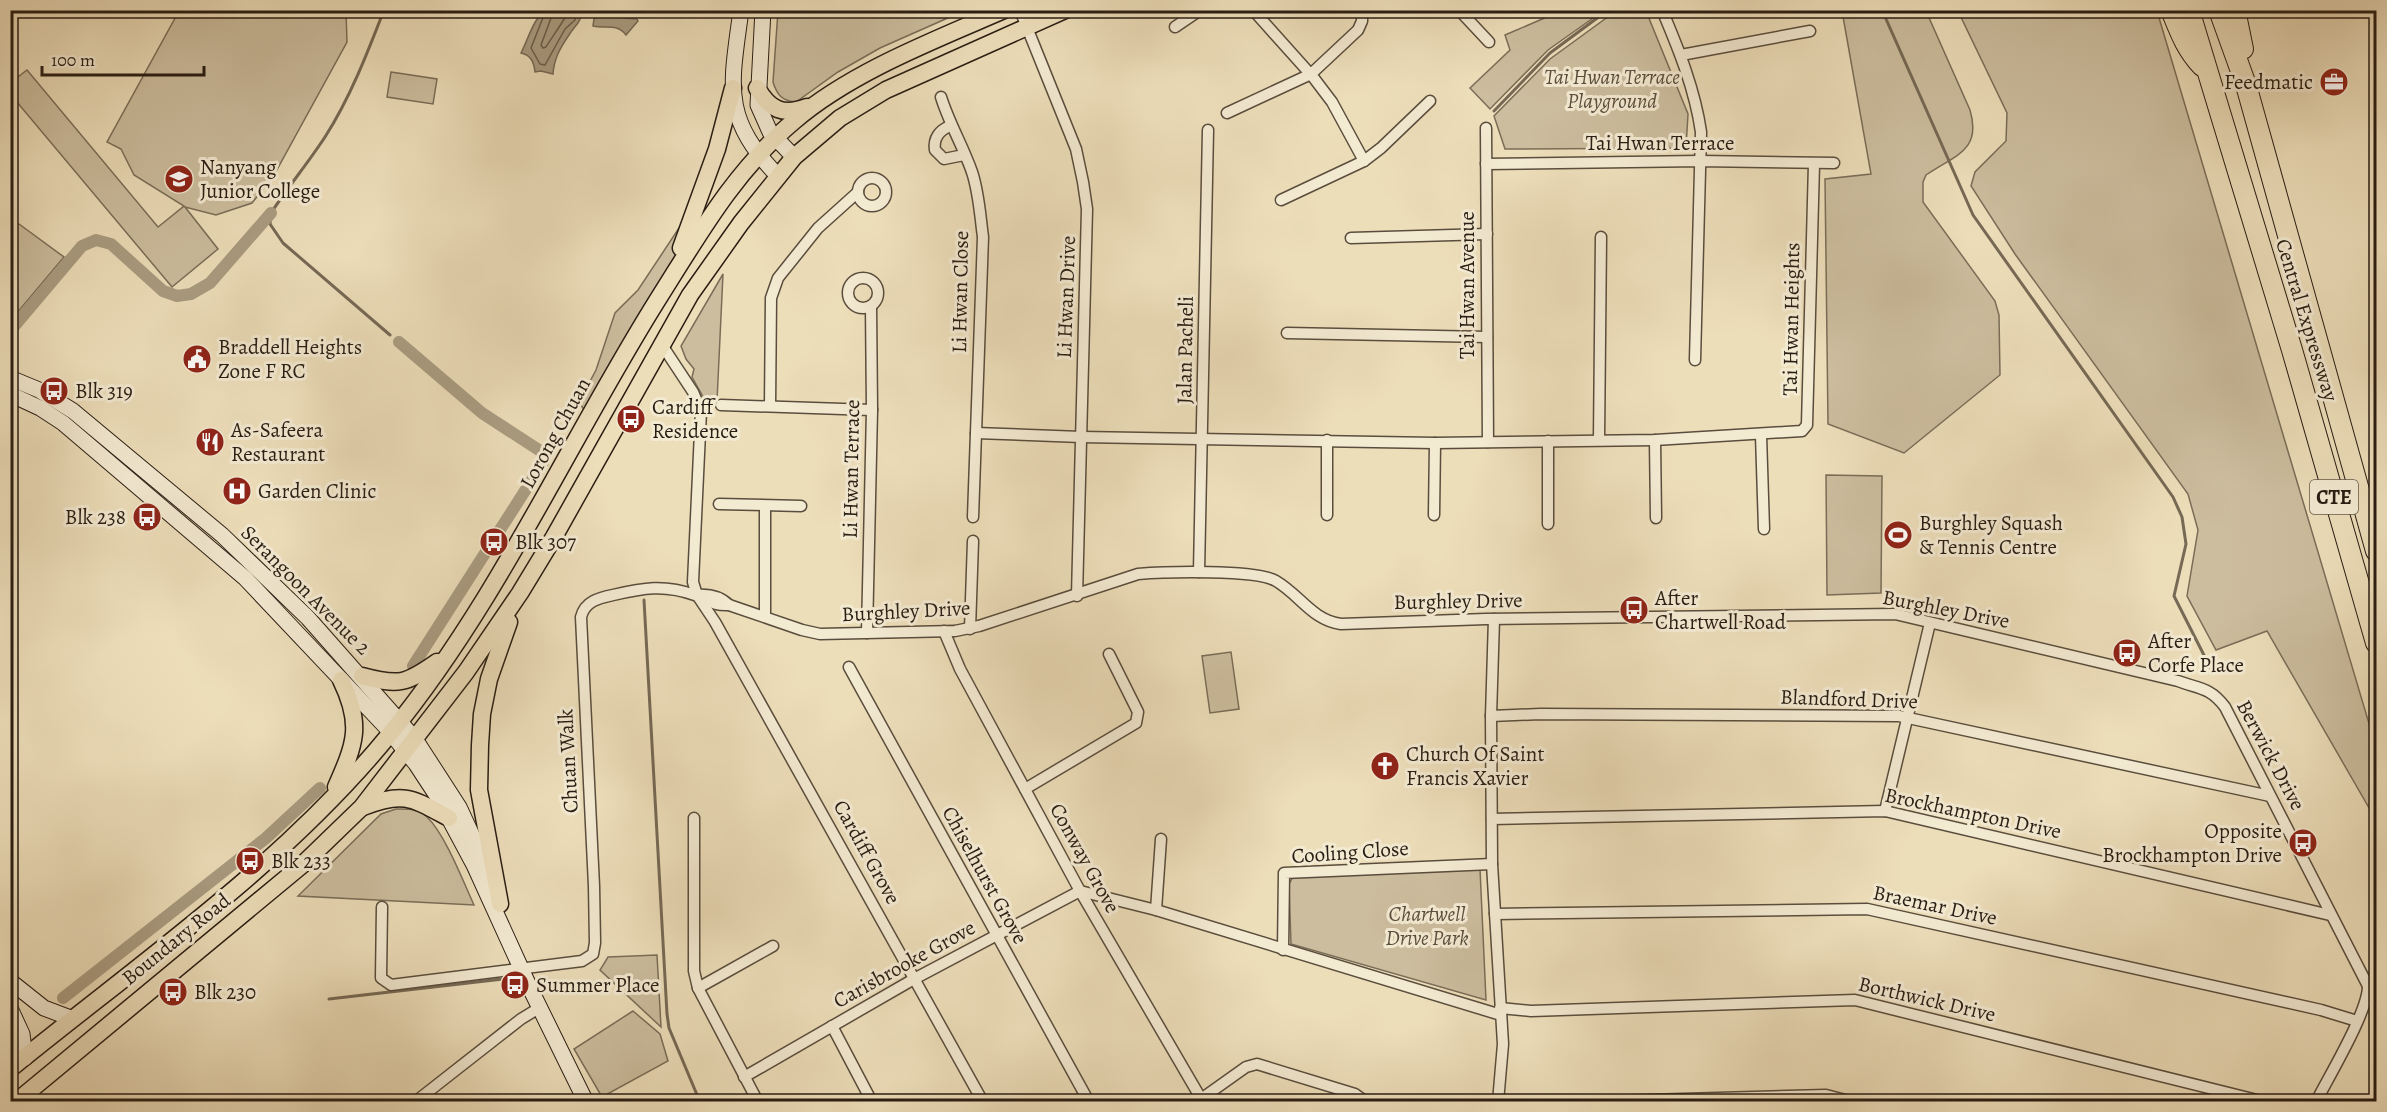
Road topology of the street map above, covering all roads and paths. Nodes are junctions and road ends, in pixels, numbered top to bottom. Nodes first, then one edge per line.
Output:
1 (741, 10) edge
2 (763, 10) edge
3 (1004, 10) edge
4 (1020, 10) edge
5 (1065, 10) edge
6 (1200, 10) edge
7 (1253, 10) edge
8 (1362, 10) edge
9 (1459, 10) edge
10 (1662, 10) edge
11 (2171, 10) edge
12 (2189, 10) edge
13 (2219, 10) edge
14 (2235, 10) edge
15 (1174, 27) dead end
16 (1027, 29) junction
17 (1810, 31) dead end
18 (1489, 42) dead end
19 (1681, 55) junction
20 (2208, 72) junction
21 (1311, 74) junction
22 (2247, 85) junction
23 (733, 88) junction
24 (757, 88) junction
25 (940, 97) dead end
26 (1430, 101) dead end
27 (816, 103) junction
28 (1227, 113) dead end
29 (951, 126) junction
30 (1486, 128) dead end
31 (1209, 130) dead end
32 (775, 137) junction
33 (758, 155) junction
34 (964, 155) junction
35 (794, 157) junction
36 (1364, 161) junction
37 (1700, 161) junction
38 (1834, 163) dead end
39 (1486, 164) junction
40 (1814, 164) junction
41 (778, 176) junction
42 (858, 192) dead end
43 (1281, 200) dead end
44 (1487, 234) junction
45 (1601, 237) dead end
46 (1351, 238) dead end
47 (671, 278) junction
48 (871, 306) dead end
49 (1287, 333) dead end
50 (1487, 337) junction
51 (662, 345) junction
52 (1695, 360) dead end
53 (10, 378) edge
54 (10, 394) edge
55 (721, 405) dead end
56 (770, 406) junction
57 (872, 410) junction
58 (976, 433) junction
59 (1761, 435) junction
60 (1081, 437) junction
61 (1203, 438) junction
62 (1326, 440) junction
63 (1599, 440) junction
64 (1655, 440) junction
65 (1548, 441) junction
66 (1435, 442) junction
67 (1488, 442) junction
68 (719, 504) dead end
69 (765, 506) junction
70 (801, 506) dead end
71 (1327, 515) dead end
72 (1434, 515) dead end
73 (973, 517) dead end
74 (1656, 518) dead end
75 (1548, 524) dead end
76 (1764, 529) dead end
77 (973, 541) dead end
78 (2376, 551) edge
79 (1199, 572) junction
80 (520, 593) junction
81 (697, 595) junction
82 (1077, 596) junction
83 (729, 605) junction
84 (765, 616) junction
85 (1494, 619) junction
86 (715, 622) junction
87 (1930, 623) junction
88 (970, 629) junction
89 (944, 631) junction
90 (867, 633) junction
91 (2376, 643) edge
92 (1109, 654) dead end
93 (448, 655) junction
94 (849, 667) dead end
95 (362, 676) junction
96 (341, 680) junction
97 (2207, 690) joint
98 (1491, 716) junction
99 (1906, 717) junction
100 (395, 727) junction
101 (410, 745) junction
102 (1025, 789) junction
103 (2270, 796) junction
104 (329, 802) junction
105 (362, 807) junction
106 (1885, 811) junction
107 (449, 818) junction
108 (694, 818) dead end
109 (1492, 819) junction
110 (1161, 839) dead end
111 (1492, 864) junction
112 (1080, 891) junction
113 (500, 904) junction
114 (381, 907) dead end
115 (1156, 910) junction
116 (1495, 914) junction
117 (2330, 915) junction
118 (996, 936) junction
119 (506, 937) junction
120 (772, 946) dead end
121 (1283, 950) junction
122 (520, 969) junction
123 (914, 979) junction
124 (10, 981) edge
125 (699, 988) junction
126 (10, 1008) edge
127 (539, 1008) junction
128 (1501, 1012) junction
129 (73, 1019) junction
130 (2357, 1021) junction
131 (832, 1026) junction
132 (25, 1058) junction
133 (10, 1069) edge
134 (744, 1077) junction
135 (1202, 1100) edge
136 (16, 1101) edge
137 (415, 1101) edge
138 (586, 1101) edge
139 (758, 1101) edge
140 (872, 1101) edge
141 (982, 1101) edge
142 (1089, 1101) edge
143 (1366, 1101) edge
144 (1498, 1101) edge
145 (1577, 1101) edge
146 (1853, 1101) edge
147 (2265, 1101) edge
148 (2316, 1101) edge

1 - 23 main road
2 - 24 main road
3 - 27 main road
4 - 16 street, Li Hwan Drive
5 - 16 main road
6 - 15 street
7 - 21 street
8 - 21 street
9 - 18 street
10 - 19 street
11 - 20 highway
12 - 20 highway, Central Expressway / CTE
13 - 22 highway, Central Expressway / CTE
14 - 22 highway
16 - 35 main road
16 - 60 street, Li Hwan Drive
17 - 19 street
19 - 37 street
20 - 91 highway, Central Expressway / CTE
21 - 28 street
21 - 36 street
22 - 78 highway, Central Expressway / CTE
23 - 33 main road
23 - 47 main road
24 - 27 main road
24 - 32 main road
25 - 29 street, Li Hwan Close
26 - 36 street
27 - 32 main road, Lorong Chuan
29 - 34 street, Li Hwan Close
29 - 34 street
30 - 39 street, Tai Hwan Avenue
31 - 61 street, Jalan Pacheli
32 - 33 main road, Lorong Chuan
32 - 35 main road
33 - 41 main road
33 - 47 main road, Lorong Chuan
34 - 58 street, Li Hwan Close
35 - 41 main road
36 - 43 street
37 - 39 street, Tai Hwan Terrace
37 - 40 street, Tai Hwan Terrace
37 - 52 street
38 - 40 street, Tai Hwan Terrace
39 - 44 street, Tai Hwan Avenue
40 - 59 street, Tai Hwan Heights
41 - 51 main road
42 - 56 street
44 - 46 street
44 - 50 street, Tai Hwan Avenue
45 - 63 street
47 - 93 main road, Lorong Chuan
48 - 57 street, Li Hwan Terrace
49 - 50 street
50 - 67 street, Tai Hwan Avenue
51 - 80 main road
51 - 81 street, Cardiff Grove
53 - 95 main road, Serangoon Avenue 2
54 - 96 main road, Serangoon Avenue 2
55 - 56 street
56 - 57 street
57 - 90 street, Li Hwan Terrace
58 - 60 street
58 - 73 street, Li Hwan Close
59 - 64 street, Tai Hwan Heights
59 - 76 street
60 - 61 street, Tai Hwan Heights
60 - 82 street, Li Hwan Drive
61 - 62 street, Tai Hwan Heights
61 - 79 street, Jalan Pacheli
62 - 66 street, Tai Hwan Heights
62 - 71 street
63 - 64 street, Tai Hwan Heights
63 - 65 street, Tai Hwan Heights
64 - 74 street
65 - 67 street, Tai Hwan Heights
65 - 75 street
66 - 67 street, Tai Hwan Heights
66 - 72 street
68 - 69 street
69 - 70 street
69 - 84 street
77 - 88 street
79 - 82 street, Burghley Drive
79 - 85 street, Burghley Drive
80 - 101 main road
80 - 113 main road
81 - 83 street, Burghley Drive
81 - 86 street, Cardiff Grove
81 - 122 street, Chuan Walk
82 - 88 street, Burghley Drive
83 - 84 street, Burghley Drive
83 - 86 street
84 - 90 street, Burghley Drive
85 - 87 street, Burghley Drive
85 - 98 street
86 - 123 street, Cardiff Grove
87 - 97 street, Burghley Drive
87 - 99 street
88 - 89 street, Burghley Drive
89 - 90 street, Burghley Drive
89 - 102 street, Conway Grove
92 - 102 street
93 - 95 main road
93 - 100 main road, Lorong Chuan
94 - 118 street, Chiselhurst Grove
95 - 100 main road, Serangoon Avenue 2
96 - 100 main road, Serangoon Avenue 2
96 - 104 main road
97 - 103 street, Berwick Drive
98 - 99 street, Blandford Drive
98 - 109 street
99 - 103 street, Blandford Drive
99 - 106 street
100 - 101 main road, Serangoon Avenue 2
100 - 104 main road, Boundary Road
101 - 105 main road, Boundary Road
101 - 107 main road
101 - 113 main road
102 - 112 street, Conway Grove
103 - 117 street, Berwick Drive
104 - 129 main road, Boundary Road
105 - 107 main road
105 - 136 main road, Boundary Road
106 - 109 street, Brockhampton Drive
106 - 117 street, Brockhampton Drive
107 - 119 main road
108 - 125 street
109 - 111 street
110 - 115 street
111 - 116 street
111 - 121 street, Cooling Close
112 - 115 street
112 - 118 street, Carisbrooke Grove
112 - 135 street, Conway Grove
113 - 119 main road
114 - 122 street
115 - 121 street
116 - 128 street
116 - 130 street, Braemar Drive
117 - 130 street, Berwick Drive
118 - 123 street, Carisbrooke Grove
118 - 142 street, Chiselhurst Grove
119 - 122 main road
120 - 125 street
121 - 128 street
122 - 127 main road
123 - 131 street, Carisbrooke Grove
123 - 141 street, Cardiff Grove
124 - 129 main road
125 - 134 street
126 - 132 main road
127 - 137 street
127 - 138 main road
128 - 144 street
128 - 147 street, Borthwick Drive
129 - 132 main road, Boundary Road
130 - 148 street, Berwick Drive
131 - 134 street, Carisbrooke Grove
131 - 140 street
132 - 133 main road, Boundary Road
134 - 139 street
135 - 143 street
145 - 146 street

